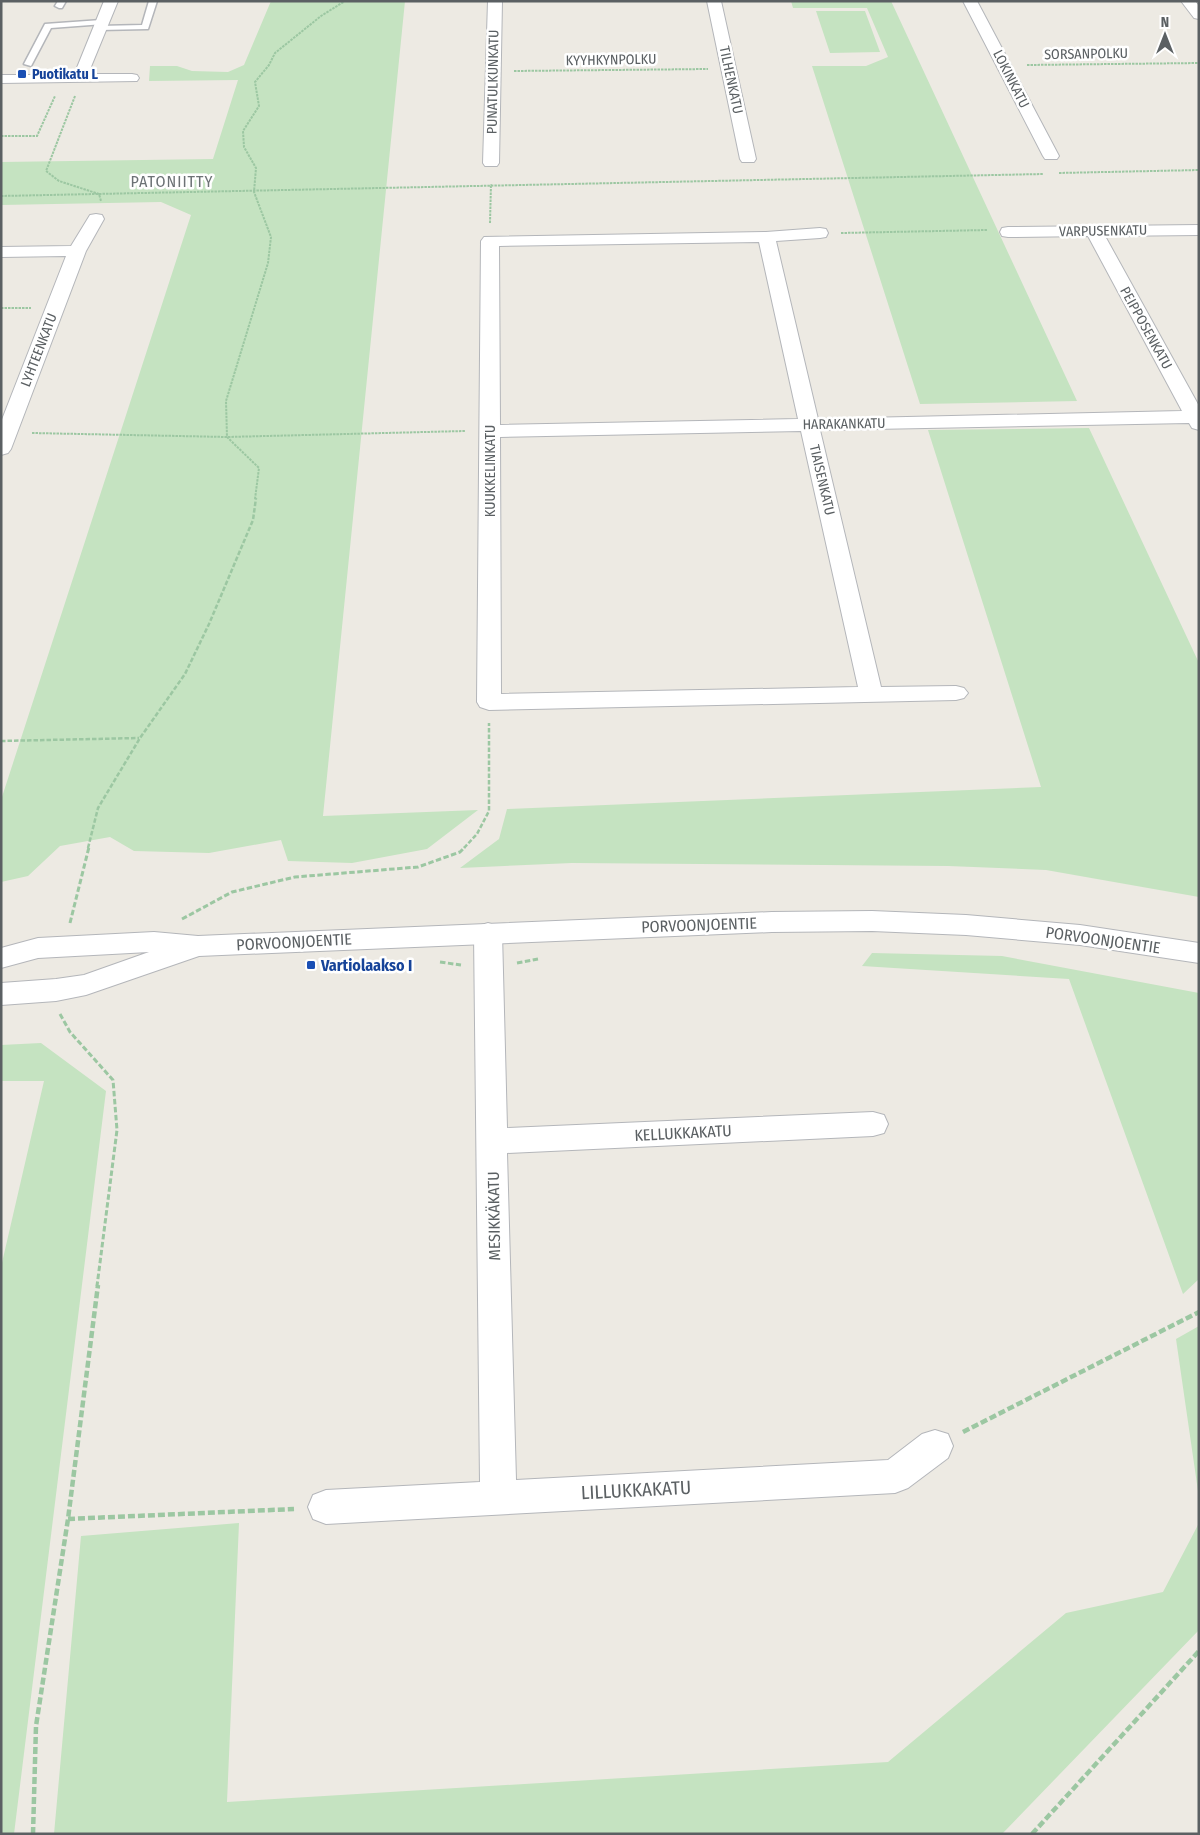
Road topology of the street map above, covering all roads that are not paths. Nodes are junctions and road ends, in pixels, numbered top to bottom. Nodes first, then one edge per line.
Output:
1 (111, 1) edge
2 (153, 1) edge
3 (494, 1) edge
4 (714, 1) edge
5 (970, 1) edge
6 (1188, 1) edge
7 (1199, 15) edge
8 (100, 25) junction
9 (28, 64) dead end
10 (78, 78) junction
11 (132, 78) dead end
12 (1, 80) edge
13 (1051, 156) dead end
14 (748, 159) dead end
15 (491, 163) road end
16 (96, 220) road end
17 (1199, 230) edge
18 (1008, 232) road end
19 (1094, 232) junction
20 (820, 233) road end
21 (766, 237) junction
22 (77, 251) junction
23 (1, 252) edge
24 (1198, 419) edge
25 (809, 425) junction
26 (490, 431) junction
27 (2, 447) edge
28 (956, 693) dead end
29 (871, 694) junction
30 (488, 933) junction
31 (198, 946) junction
32 (1199, 953) edge
33 (1, 958) edge
34 (1, 994) edge
35 (873, 1124) dead end
36 (493, 1141) junction
37 (936, 1446) road end
38 (498, 1498) junction
39 (326, 1507) road end

1 - 8 street
2 - 8 lane
3 - 15 street, PUNATULKUNKATU
4 - 14 street, TILHENKATU
5 - 13 street, LOKINKATU
6 - 7 street
8 - 9 lane
8 - 10 street
10 - 11 street
10 - 12 street
16 - 22 street, LYHTEENKATU
17 - 19 street, VARPUSENKATU
18 - 19 street, VARPUSENKATU
19 - 24 street, PEIPPOSENKATU
20 - 21 street
21 - 25 street, TIAISENKATU
21 - 26 street, KUUKKELINKATU
22 - 23 street
22 - 27 street, LYHTEENKATU
24 - 25 street, HARAKANKATU
25 - 26 street, HARAKANKATU
25 - 29 street, TIAISENKATU
26 - 29 street, KUUKKELINKATU
28 - 29 street
30 - 31 street, PORVOONJOENTIE
30 - 32 street, PORVOONJOENTIE
30 - 36 street, MESIKKÄKATU
31 - 33 street, PORVOONJOENTIE
31 - 34 street, PORVOONJOENTIE
35 - 36 street, KELLUKKAKATU
36 - 38 street, MESIKKÄKATU
37 - 38 street, LILLUKKAKATU
38 - 39 street, LILLUKKAKATU

